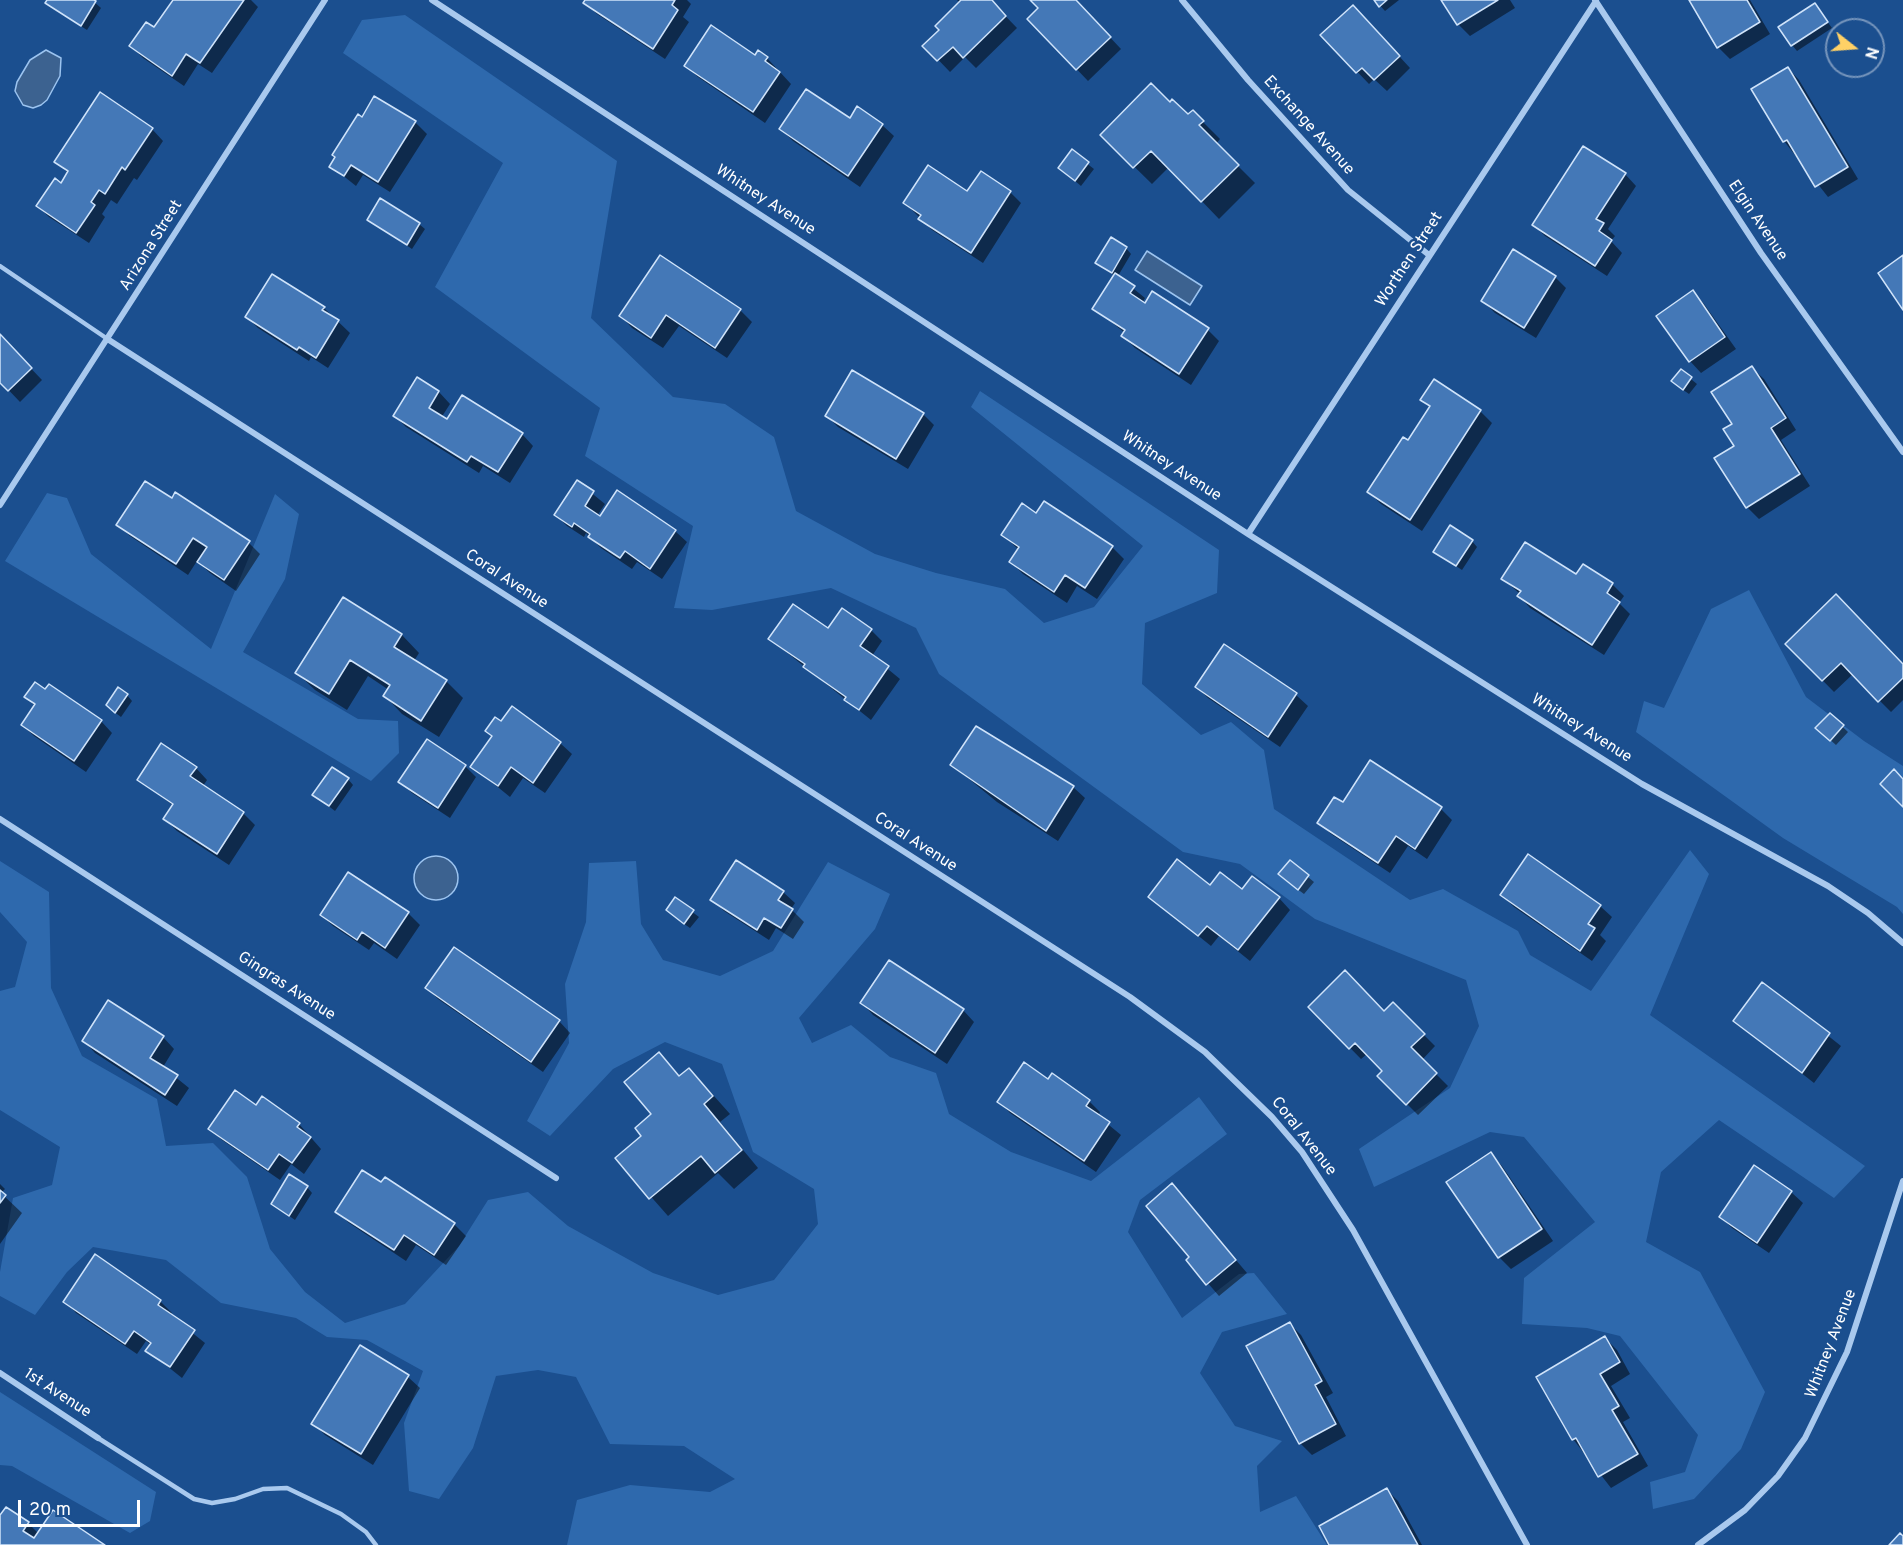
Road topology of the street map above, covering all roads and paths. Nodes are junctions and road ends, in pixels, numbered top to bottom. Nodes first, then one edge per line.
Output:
1 (324, 0) edge
2 (432, 0) edge
3 (1182, 0) edge
4 (1595, 1) edge
5 (1429, 255) junction
6 (0, 266) edge
7 (109, 340) junction
8 (1903, 452) edge
9 (0, 505) edge
10 (1248, 534) junction
11 (0, 819) edge
12 (1903, 944) edge
13 (556, 1178) dead end
14 (1903, 1181) edge
15 (0, 1373) edge
16 (98, 1438) joint
17 (376, 1545) edge
18 (1527, 1545) edge
19 (1698, 1545) edge

1 - 7 street, Arizona Street
2 - 10 street, Whitney Avenue
3 - 5 street, Exchange Avenue
4 - 5 street, Worthen Street
4 - 8 street, Elgin Avenue
5 - 10 street, Worthen Street
6 - 7 lane
7 - 9 street, Arizona Street
7 - 18 street, Coral Avenue
10 - 12 street, Whitney Avenue
11 - 13 street, Gingras Avenue
14 - 19 street, Whitney Avenue
15 - 16 street, 1st Avenue
16 - 17 lane

